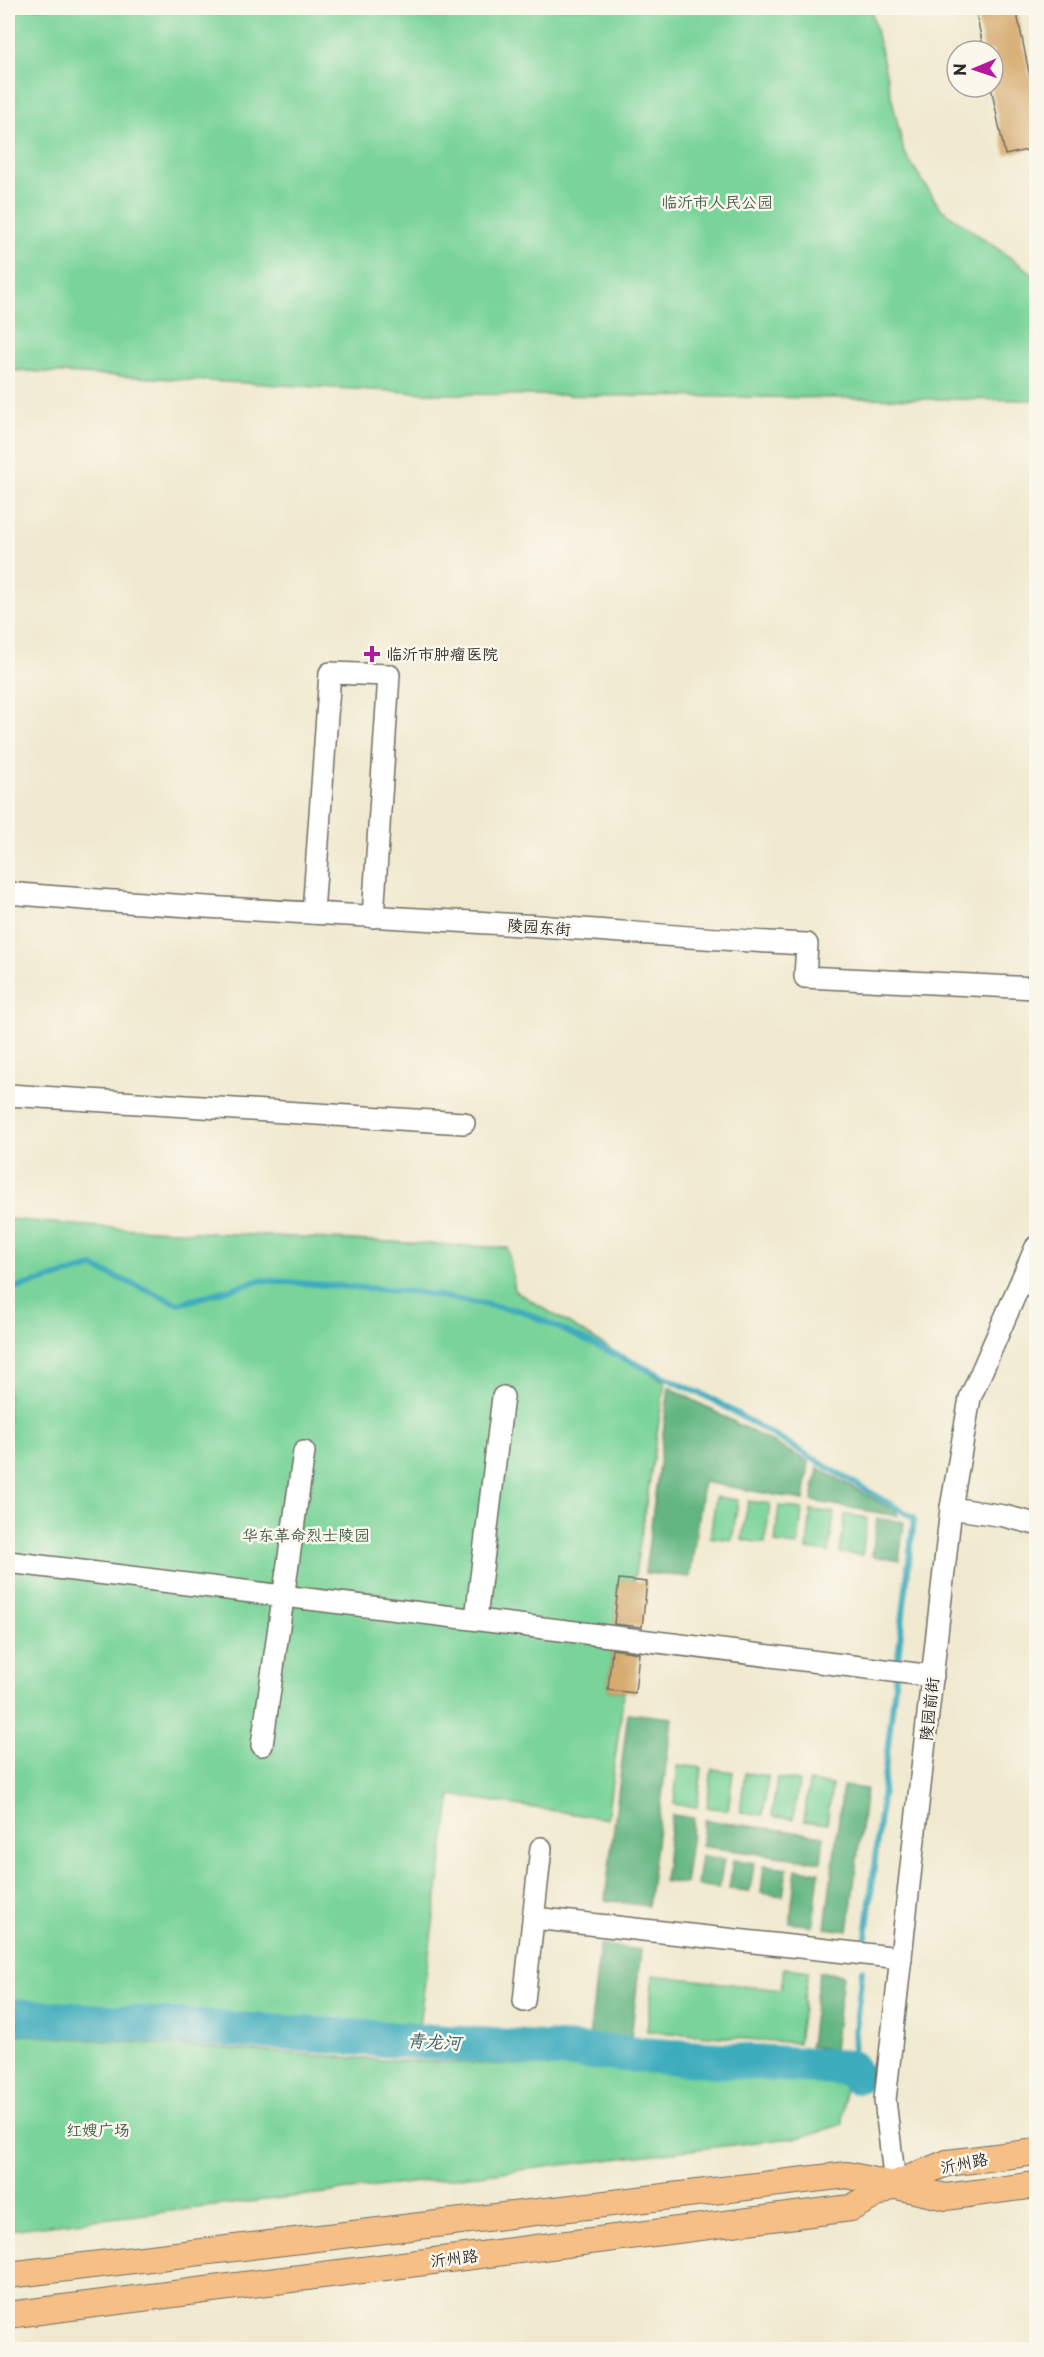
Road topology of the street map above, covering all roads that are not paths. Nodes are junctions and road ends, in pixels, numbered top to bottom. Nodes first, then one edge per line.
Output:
1 (8, 893) edge
2 (313, 913) junction
3 (373, 917) junction
4 (1036, 988) edge
5 (8, 1095) edge
6 (464, 1123) dead end
7 (1036, 1247) edge
8 (503, 1397) dead end
9 (304, 1452) dead end
10 (951, 1508) junction
11 (1036, 1524) edge
12 (8, 1562) edge
13 (283, 1594) junction
14 (476, 1618) junction
15 (933, 1676) junction
16 (262, 1744) dead end
17 (541, 1848) dead end
18 (534, 1918) junction
19 (901, 1958) junction
20 (524, 2001) dead end
21 (1036, 2152) edge
22 (895, 2184) junction
23 (1036, 2185) edge
24 (8, 2274) edge
25 (8, 2315) edge

1 - 2 street, 陵园东街
2 - 3 street, 陵园东街
2 - 3 street
3 - 4 street, 陵园东街
5 - 6 street
7 - 10 street, 陵园前街
8 - 14 street
9 - 13 street
10 - 11 street
10 - 15 street, 陵园前街
12 - 13 street
13 - 14 street
13 - 16 street
14 - 15 street
15 - 19 street, 陵园前街
17 - 18 street
18 - 19 street
18 - 20 street
19 - 22 street, 陵园前街
21 - 22 main road, 沂州路
22 - 23 main road, 沂州路
22 - 24 main road, 沂州路
22 - 25 main road, 沂州路

